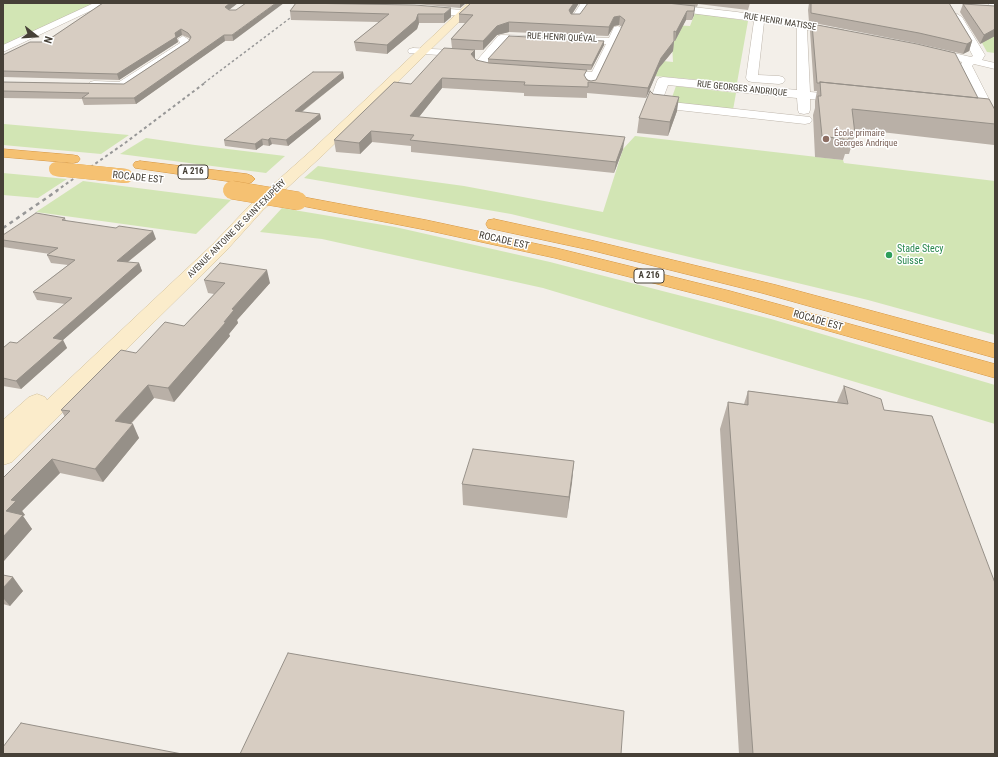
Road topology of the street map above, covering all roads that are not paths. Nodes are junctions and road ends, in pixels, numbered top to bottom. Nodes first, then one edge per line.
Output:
1 (102, 3) edge
2 (586, 3) edge
3 (633, 3) edge
4 (638, 3) edge
5 (992, 3) edge
6 (995, 4) edge
7 (464, 8) edge
8 (951, 8) edge
9 (416, 9) edge
10 (759, 19) junction
11 (575, 20) edge
12 (802, 25) junction
13 (618, 28) edge
14 (848, 34) edge
15 (183, 39) edge
16 (612, 41) junction
17 (920, 48) edge
18 (3, 49) edge
19 (418, 51) junction
20 (487, 55) junction
21 (972, 60) junction
22 (995, 66) edge
23 (512, 70) edge
24 (542, 72) edge
25 (83, 85) edge
26 (804, 89) junction
27 (862, 101) edge
28 (974, 112) edge
29 (993, 117) edge
30 (3, 153) edge
31 (3, 165) edge
32 (304, 195) junction
33 (995, 351) edge
34 (995, 371) edge
35 (3, 434) edge
36 (3, 456) edge

1 - 18 street
2 - 11 street
3 - 4 street, RUE HENRI MATISSE
4 - 10 street, RUE HENRI MATISSE
5 - 6 street
7 - 9 street
7 - 19 main road, AVENUE ANTOINE DE SAINT-EXUPÉRY
8 - 21 street
10 - 12 street, RUE HENRI MATISSE
10 - 26 street, RUE GEORGES ANDRIQUE
12 - 14 street, RUE HENRI MATISSE
12 - 26 street
13 - 16 street
15 - 25 street
16 - 20 street, RUE HENRI QUÉVAL
16 - 24 street
17 - 21 street
19 - 20 street
19 - 35 main road, AVENUE ANTOINE DE SAINT-EXUPÉRY
19 - 36 main road, AVENUE ANTOINE DE SAINT-EXUPÉRY
20 - 23 street
21 - 22 street
21 - 29 street
26 - 26 street, RUE GEORGES ANDRIQUE
26 - 27 street, RUE GEORGES ANDRIQUE
28 - 29 street
30 - 32 highway, ROCADE EST / A 216
31 - 32 highway, ROCADE EST / A 216, bridge
32 - 33 highway, ROCADE EST / A 216
32 - 34 highway, ROCADE EST / A 216

